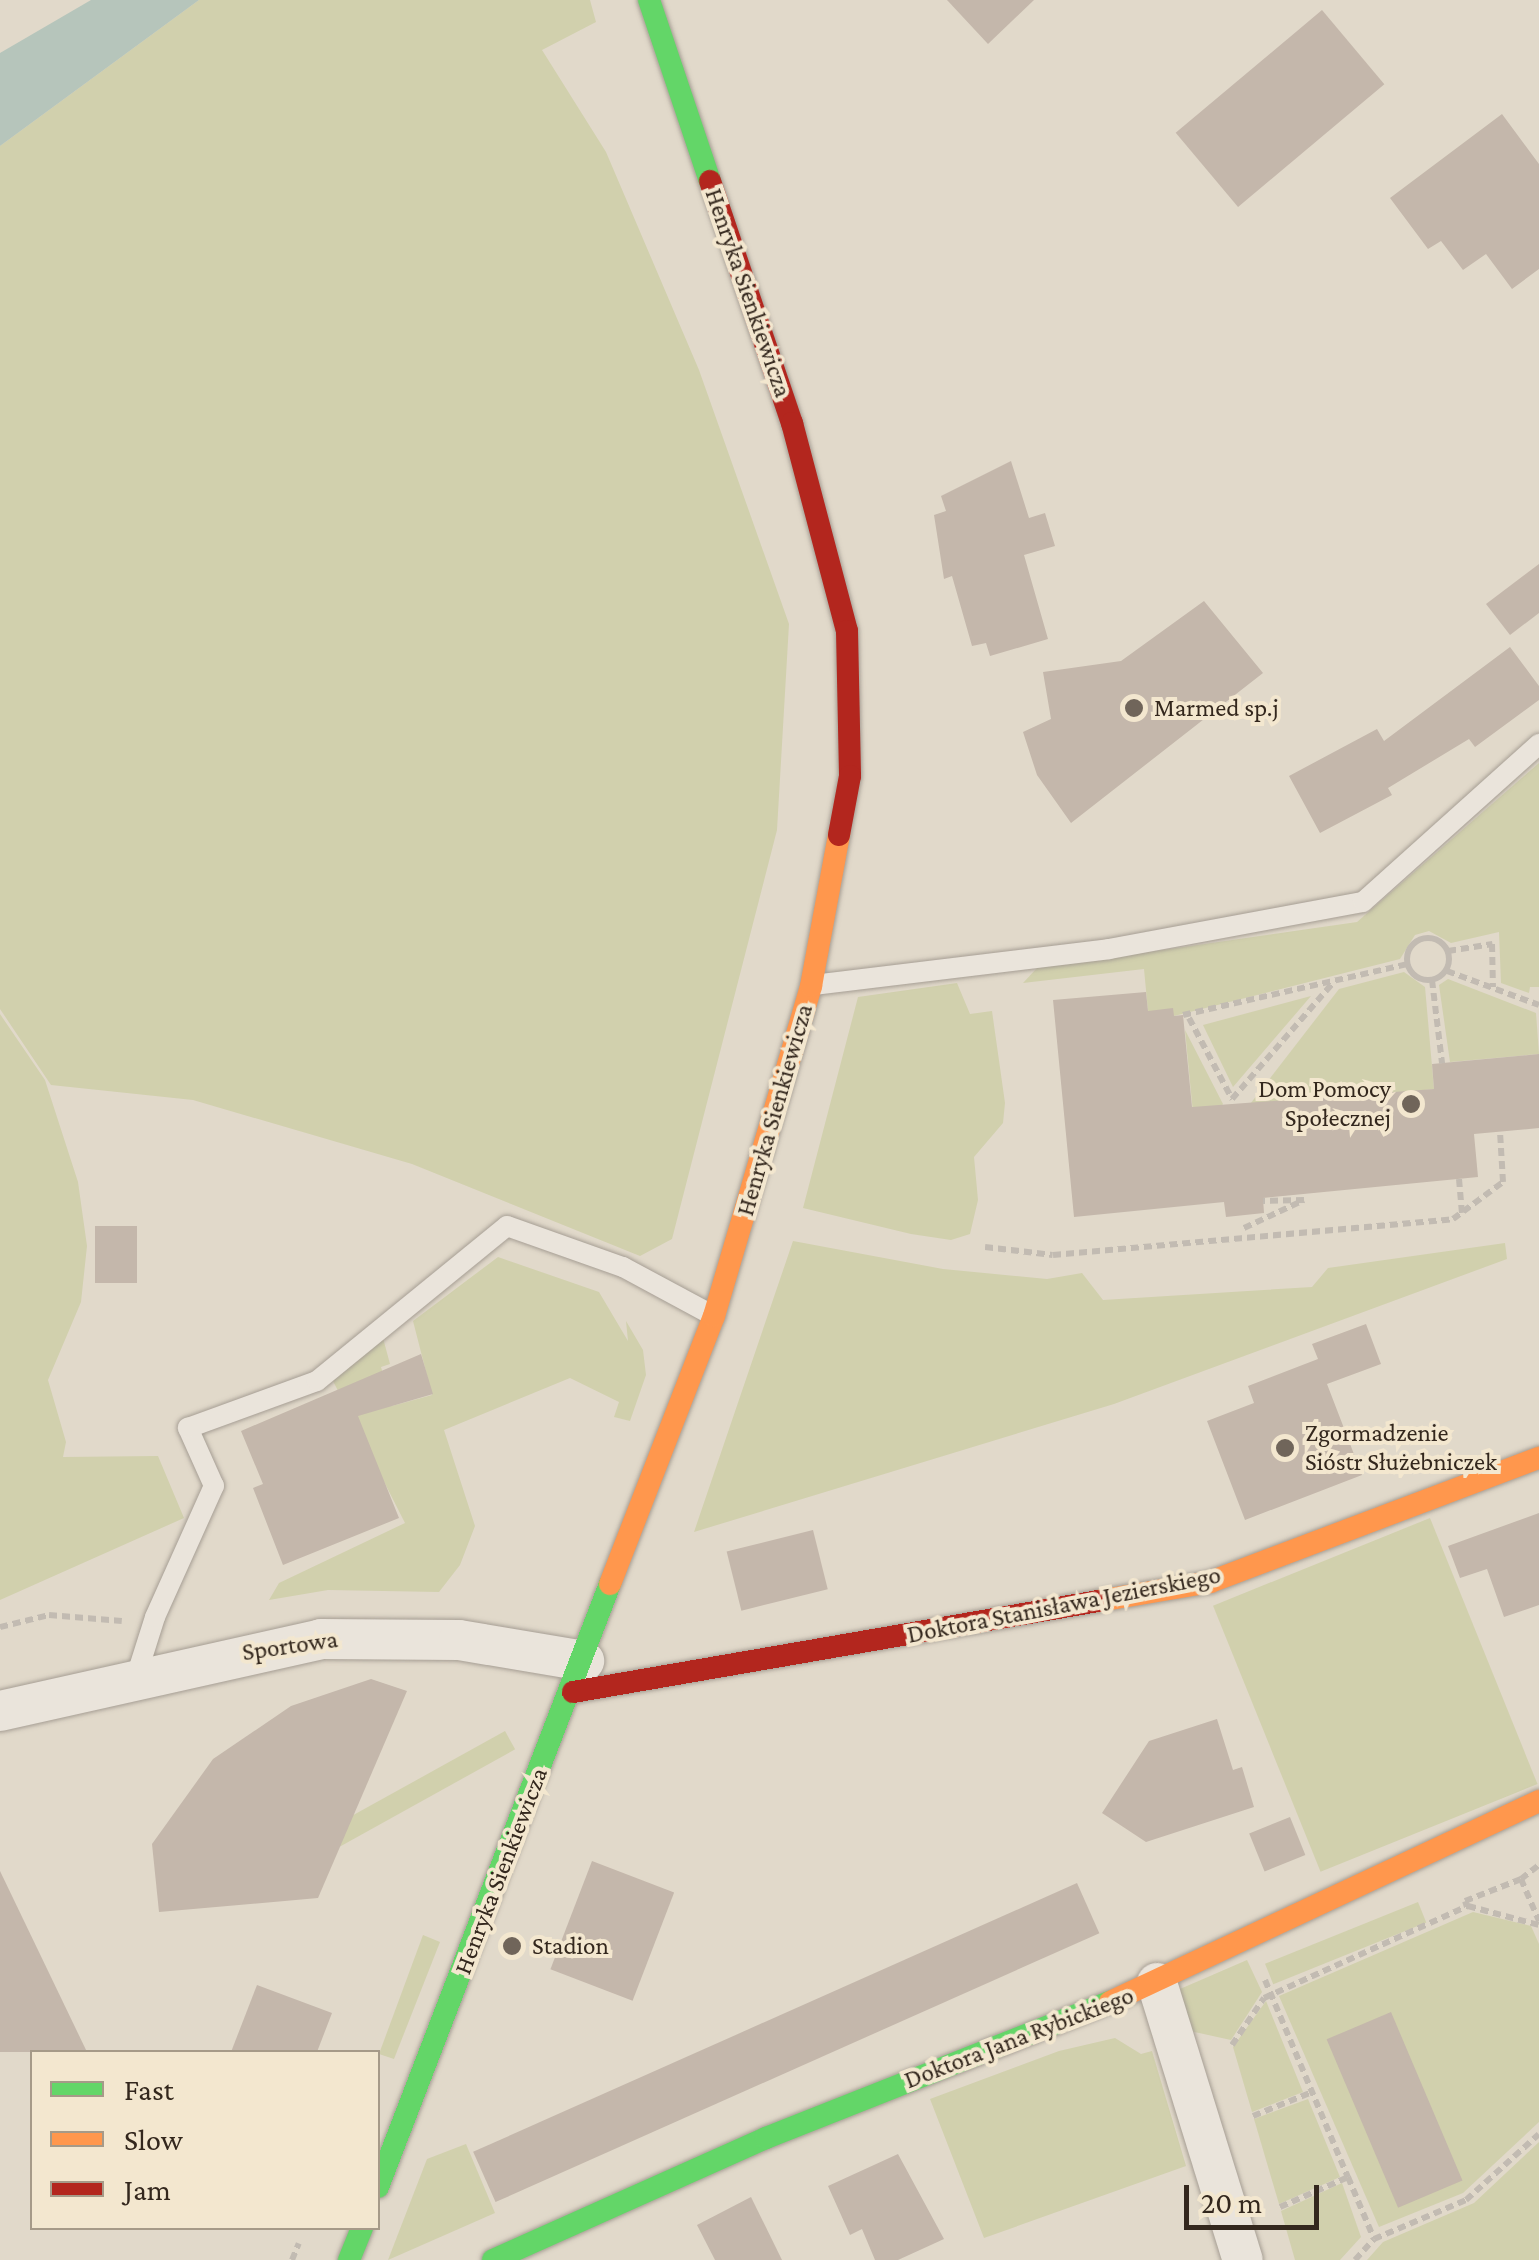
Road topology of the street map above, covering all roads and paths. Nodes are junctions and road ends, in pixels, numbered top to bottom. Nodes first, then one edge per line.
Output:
1 (648, 0) edge
2 (1539, 744) edge
3 (1448, 951) junction
4 (1408, 964) junction
5 (1447, 970) junction
6 (1432, 980) junction
7 (1333, 983) junction
8 (812, 986) junction
9 (1492, 988) junction
10 (1539, 1005) edge
11 (1442, 1063) dead end
12 (1500, 1132) dead end
13 (1459, 1179) dead end
14 (1263, 1201) dead end
15 (1462, 1213) junction
16 (1243, 1215) dead end
17 (1244, 1228) junction
18 (1244, 1238) junction
19 (985, 1247) dead end
20 (714, 1316) junction
21 (1539, 1458) edge
22 (0, 1627) edge
23 (152, 1627) junction
24 (578, 1676) junction
25 (136, 1677) junction
26 (0, 1711) edge
27 (1539, 1801) edge
28 (1539, 1864) edge
29 (1521, 1879) junction
30 (1467, 1907) junction
31 (1539, 1923) edge
32 (1245, 1936) junction
33 (1157, 1983) junction
34 (1271, 1994) junction
35 (1232, 2044) dead end
36 (1312, 2092) junction
37 (1253, 2116) dead end
38 (1539, 2134) edge
39 (1348, 2177) junction
40 (380, 2182) edge
41 (1280, 2207) dead end
42 (361, 2230) edge
43 (1374, 2239) junction
44 (349, 2260) edge
45 (493, 2260) edge
46 (1244, 2260) edge
47 (1355, 2260) edge

1 - 8 main road, Henryka Sienkiewicza
2 - 8 lane
3 - 4 path
3 - 5 path
3 - 9 path
4 - 6 path
4 - 7 path
5 - 6 path
5 - 9 path
6 - 11 path
7 - 7 path
8 - 20 main road, Henryka Sienkiewicza
9 - 10 path
12 - 15 path
13 - 15 path
14 - 17 path
15 - 18 path
16 - 17 path
17 - 18 path
18 - 19 path
20 - 23 lane
20 - 24 main road, Henryka Sienkiewicza
21 - 24 main road, Doktora Stanisława Jezierskiego
22 - 23 path
23 - 25 lane
24 - 25 street, Sportowa
24 - 40 main road, Henryka Sienkiewicza
25 - 26 street, Sportowa
27 - 32 main road, Doktora Jana Rybickiego
28 - 29 path
29 - 30 path
29 - 31 path
30 - 31 path
30 - 34 path
32 - 33 main road, Doktora Jana Rybickiego
32 - 34 path
33 - 45 main road, Doktora Jana Rybickiego
33 - 46 street
34 - 35 path
34 - 36 path
36 - 37 path
36 - 39 path
38 - 43 path
39 - 41 path
39 - 43 path
42 - 44 main road
43 - 47 path

